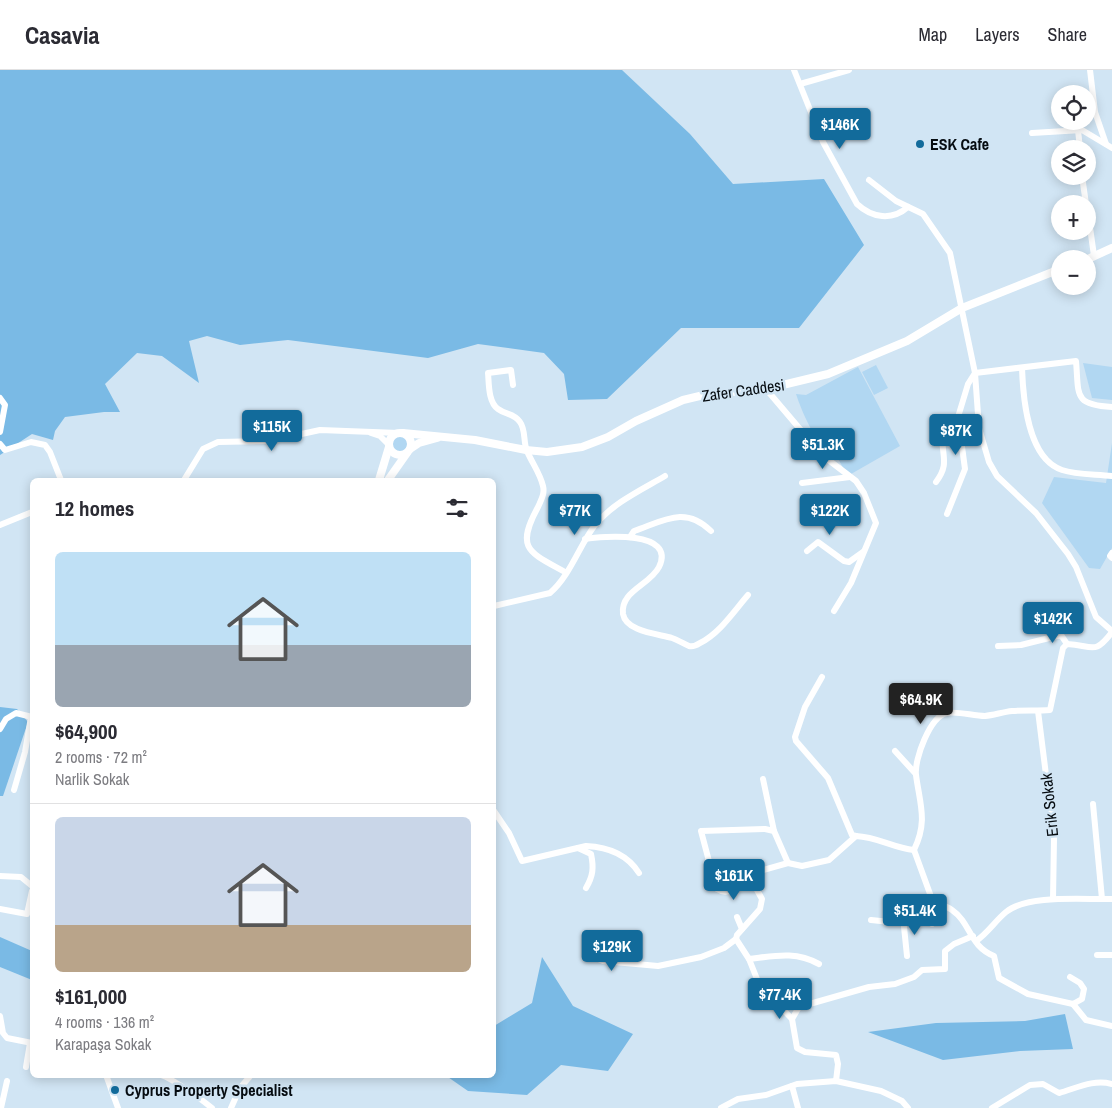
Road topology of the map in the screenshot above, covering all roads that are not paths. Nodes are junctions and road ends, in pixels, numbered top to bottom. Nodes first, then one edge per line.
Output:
1 (794, 70) edge
2 (849, 70) edge
3 (1090, 70) edge
4 (800, 84) junction
5 (1078, 130) joint
6 (1082, 130) edge
7 (1032, 133) dead end
8 (1079, 140) edge
9 (1109, 146) edge
10 (869, 180) dead end
11 (908, 207) junction
12 (1112, 248) edge
13 (1096, 256) edge
14 (1051, 273) edge
15 (962, 308) junction
16 (1022, 368) junction
17 (974, 373) junction
18 (513, 385) dead end
19 (766, 389) junction
20 (0, 398) edge
21 (1112, 406) edge
22 (958, 417) junction
23 (0, 432) edge
24 (365, 432) junction
25 (401, 433) junction
26 (444, 437) junction
27 (0, 444) edge
28 (389, 446) junction
29 (526, 450) junction
30 (408, 451) junction
31 (665, 476) dead end
32 (1112, 476) edge
33 (850, 477) junction
34 (60, 478) edge
35 (185, 478) edge
36 (380, 478) edge
37 (389, 478) edge
38 (936, 482) dead end
39 (802, 483) dead end
40 (30, 513) edge
41 (947, 514) dead end
42 (0, 525) edge
43 (711, 531) dead end
44 (630, 537) junction
45 (585, 539) junction
46 (806, 551) dead end
47 (864, 552) junction
48 (1112, 553) edge
49 (1112, 558) edge
50 (565, 572) junction
51 (748, 594) dead end
52 (496, 606) edge
53 (834, 611) dead end
54 (1112, 632) edge
55 (1067, 644) junction
56 (998, 646) dead end
57 (822, 677) dead end
58 (1038, 711) junction
59 (30, 716) edge
60 (30, 727) edge
61 (0, 729) edge
62 (896, 751) dead end
63 (915, 773) junction
64 (763, 779) dead end
65 (14, 790) dead end
66 (1093, 804) dead end
67 (496, 814) edge
68 (774, 831) junction
69 (856, 836) junction
70 (578, 848) junction
71 (915, 852) junction
72 (788, 863) junction
73 (710, 864) dead end
74 (640, 873) dead end
75 (0, 876) edge
76 (30, 884) edge
77 (757, 885) junction
78 (586, 888) dead end
79 (717, 889) dead end
80 (1053, 899) junction
81 (1112, 899) edge
82 (30, 900) edge
83 (1102, 900) junction
84 (933, 902) junction
85 (0, 909) edge
86 (931, 910) junction
87 (736, 917) dead end
88 (903, 917) junction
89 (871, 920) dead end
90 (932, 924) dead end
91 (742, 929) junction
92 (736, 939) junction
93 (974, 939) junction
94 (1098, 955) dead end
95 (1112, 955) edge
96 (907, 956) dead end
97 (596, 958) dead end
98 (749, 959) junction
99 (819, 964) dead end
100 (1070, 977) dead end
101 (1073, 1004) junction
102 (0, 1016) edge
103 (792, 1019) junction
104 (1112, 1026) edge
105 (30, 1043) edge
106 (30, 1048) edge
107 (26, 1068) dead end
108 (107, 1078) edge
109 (171, 1078) edge
110 (248, 1078) edge
111 (7, 1081) dead end
112 (836, 1081) junction
113 (1112, 1084) edge
114 (792, 1086) junction
115 (729, 1106) edge
116 (1, 1108) edge
117 (118, 1108) edge
118 (212, 1108) edge
119 (231, 1108) edge
120 (721, 1108) edge
121 (798, 1108) edge
122 (908, 1108) edge
123 (992, 1108) edge

1 - 4 street
2 - 4 street
3 - 9 street
4 - 11 street
5 - 7 street
5 - 8 street
6 - 9 street
10 - 11 street
11 - 15 street
12 - 13 street
14 - 15 street, Zafer Caddesi
15 - 17 street
15 - 19 street, Zafer Caddesi
16 - 17 street
16 - 21 street
16 - 32 street
17 - 22 street
17 - 54 street
18 - 29 street
19 - 29 street, Zafer Caddesi
19 - 33 street
20 - 23 street
22 - 38 street
22 - 41 street
24 - 25 street, Zafer Caddesi
24 - 28 street
24 - 35 street, Zafer Caddesi
25 - 26 street, Zafer Caddesi
25 - 28 street
25 - 30 street
26 - 29 street, Zafer Caddesi
26 - 30 street, Zafer Caddesi
27 - 34 street
28 - 30 street
28 - 36 street
29 - 50 street
30 - 37 street
31 - 45 street
33 - 39 street
33 - 47 street
40 - 42 street
43 - 44 street
44 - 45 street
44 - 51 street
45 - 50 street
46 - 47 street
47 - 53 street
48 - 49 street
50 - 52 street
54 - 55 street
55 - 56 street
55 - 58 street
57 - 69 street
58 - 63 street
58 - 80 street, Erik Sokak
59 - 61 street
60 - 65 street
62 - 63 street
63 - 71 street
64 - 68 street
66 - 83 street
67 - 70 street
68 - 72 street
68 - 73 street
69 - 71 street
69 - 72 street
70 - 74 street
70 - 78 street
71 - 84 street
72 - 77 street
75 - 76 street
77 - 79 street
77 - 91 street
80 - 83 street
80 - 93 street
81 - 83 street
82 - 85 street
84 - 86 street
84 - 93 street
86 - 88 street
86 - 90 street
87 - 91 street
88 - 89 street
88 - 96 street
91 - 92 street
92 - 97 street
92 - 98 street
93 - 101 street
93 - 103 street
94 - 95 street
98 - 99 street
98 - 103 street
100 - 101 street
101 - 104 street
102 - 105 street
103 - 112 street
106 - 107 street
108 - 117 street
109 - 118 street
110 - 119 street
111 - 116 street
112 - 114 street
112 - 122 street
113 - 123 street
114 - 115 street
114 - 121 street
115 - 120 street

